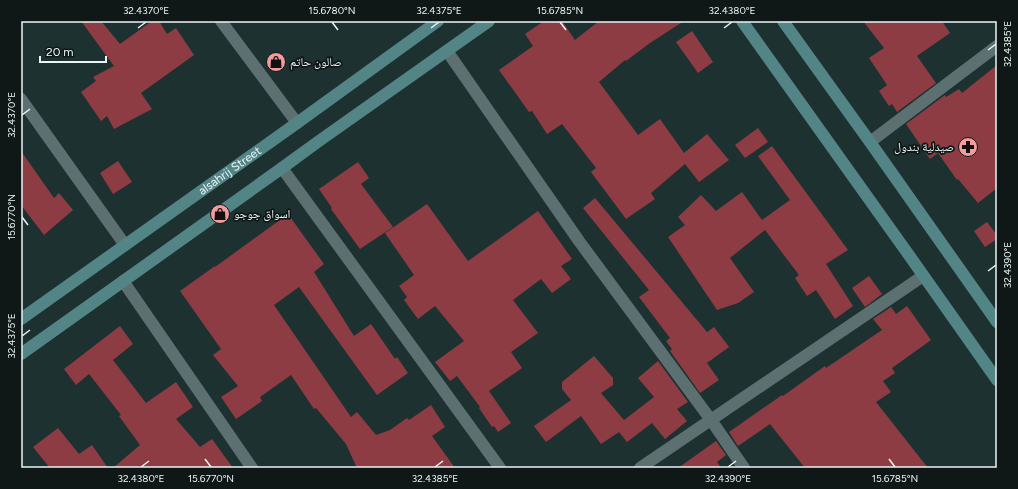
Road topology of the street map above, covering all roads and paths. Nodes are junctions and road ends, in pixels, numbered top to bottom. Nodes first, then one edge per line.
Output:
1 (221, 21) edge
2 (438, 21) edge
3 (489, 21) edge
4 (742, 21) edge
5 (783, 21) edge
6 (997, 46) edge
7 (447, 51) junction
8 (21, 99) edge
9 (297, 123) junction
10 (870, 142) junction
11 (282, 168) junction
12 (125, 245) junction
13 (923, 276) junction
14 (123, 281) junction
15 (21, 319) edge
16 (997, 322) edge
17 (21, 354) edge
18 (997, 380) edge
19 (711, 420) junction
20 (252, 468) edge
21 (500, 468) edge
22 (640, 468) edge
23 (744, 468) edge

1 - 9 street
2 - 9 main road, alsahrij Street
3 - 7 main road
4 - 13 main road
5 - 10 main road
6 - 10 street
7 - 11 main road
7 - 19 street
8 - 12 street
9 - 12 main road, alsahrij Street
10 - 16 main road
11 - 14 main road
11 - 21 street
12 - 15 main road, alsahrij Street
13 - 18 main road
13 - 19 street
14 - 17 main road
14 - 20 street
19 - 22 street
19 - 23 street

